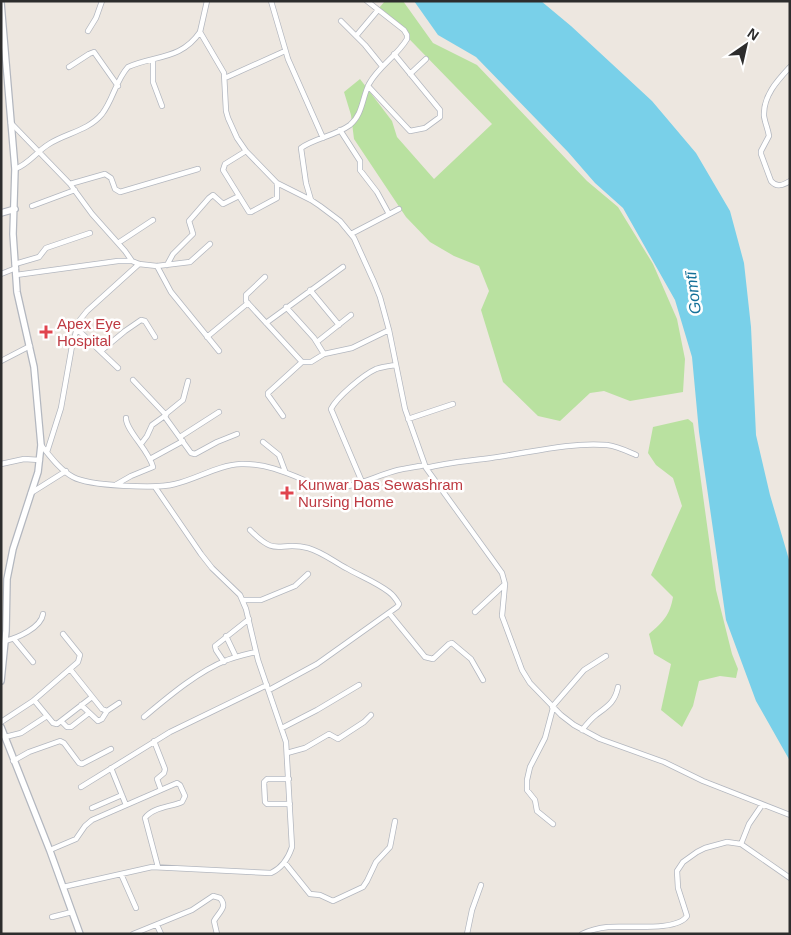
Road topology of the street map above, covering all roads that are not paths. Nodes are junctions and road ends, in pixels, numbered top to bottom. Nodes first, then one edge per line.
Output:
1 (102, 1) edge
2 (207, 1) edge
3 (271, 1) edge
4 (367, 1) edge
5 (1, 3) edge
6 (378, 10) junction
7 (2, 11) edge
8 (341, 21) dead end
9 (88, 31) dead end
10 (200, 32) junction
11 (356, 36) junction
12 (285, 50) junction
13 (3, 53) edge
14 (394, 54) junction
15 (426, 59) dead end
16 (153, 60) junction
17 (382, 66) junction
18 (69, 67) dead end
19 (790, 68) edge
20 (410, 74) junction
21 (225, 78) junction
22 (118, 86) junction
23 (368, 86) junction
24 (162, 106) dead end
25 (11, 123) junction
26 (340, 130) junction
27 (324, 138) junction
28 (246, 150) junction
29 (39, 152) junction
30 (15, 169) junction
31 (198, 169) dead end
32 (790, 181) edge
33 (277, 183) junction
34 (70, 184) junction
35 (74, 190) junction
36 (239, 196) junction
37 (311, 200) junction
38 (32, 206) dead end
39 (15, 209) junction
40 (399, 210) dead end
41 (1, 213) edge
42 (389, 214) junction
43 (153, 220) dead end
44 (90, 233) dead end
45 (350, 234) junction
46 (118, 243) junction
47 (210, 244) dead end
48 (132, 261) junction
49 (139, 264) junction
50 (167, 265) junction
51 (16, 266) junction
52 (157, 266) junction
53 (344, 266) dead end
54 (1, 274) edge
55 (16, 275) junction
56 (265, 277) dead end
57 (310, 290) junction
58 (248, 303) junction
59 (286, 307) junction
60 (351, 315) dead end
61 (266, 323) junction
62 (339, 325) junction
63 (76, 328) junction
64 (389, 330) junction
65 (155, 337) dead end
66 (207, 337) junction
67 (317, 342) junction
68 (30, 346) junction
69 (101, 351) junction
70 (219, 351) dead end
71 (324, 354) junction
72 (1, 362) edge
73 (302, 362) junction
74 (396, 365) junction
75 (118, 368) dead end
76 (133, 380) dead end
77 (188, 380) dead end
78 (452, 404) dead end
79 (219, 412) dead end
80 (166, 415) junction
81 (283, 416) dead end
82 (126, 418) dead end
83 (408, 419) junction
84 (237, 434) dead end
85 (182, 439) junction
86 (263, 442) dead end
87 (141, 444) junction
88 (41, 445) junction
89 (47, 452) junction
90 (636, 455) dead end
91 (150, 459) junction
92 (40, 460) junction
93 (1, 464) edge
94 (426, 466) junction
95 (66, 471) junction
96 (285, 472) junction
97 (362, 482) junction
98 (116, 484) junction
99 (155, 487) junction
100 (30, 494) junction
101 (250, 530) dead end
102 (308, 574) dead end
103 (7, 579) junction
104 (505, 584) junction
105 (1, 587) edge
106 (242, 600) junction
107 (475, 612) dead end
108 (389, 613) junction
109 (43, 614) dead end
110 (249, 620) junction
111 (3, 629) edge
112 (63, 634) dead end
113 (226, 636) junction
114 (14, 639) junction
115 (5, 641) junction
116 (256, 652) junction
117 (606, 656) dead end
118 (236, 657) junction
119 (33, 662) dead end
120 (224, 662) junction
121 (70, 670) junction
122 (483, 680) dead end
123 (1, 681) edge
124 (359, 685) dead end
125 (618, 687) dead end
126 (268, 688) junction
127 (92, 696) junction
128 (34, 700) junction
129 (119, 703) dead end
130 (81, 705) junction
131 (553, 707) junction
132 (107, 711) junction
133 (89, 713) junction
134 (371, 715) dead end
135 (47, 716) junction
136 (144, 717) dead end
137 (61, 721) junction
138 (1, 722) edge
139 (1, 727) edge
140 (282, 728) junction
141 (582, 730) junction
142 (5, 737) junction
143 (154, 741) junction
144 (111, 749) dead end
145 (287, 753) junction
146 (14, 761) junction
147 (111, 768) junction
148 (289, 779) junction
149 (81, 787) dead end
150 (160, 790) junction
151 (122, 795) junction
152 (290, 804) junction
153 (126, 805) junction
154 (762, 805) junction
155 (92, 808) dead end
156 (790, 815) edge
157 (394, 821) dead end
158 (553, 824) dead end
159 (742, 844) junction
160 (50, 850) junction
161 (285, 863) junction
162 (158, 867) junction
163 (121, 874) junction
164 (789, 876) edge
165 (481, 885) dead end
166 (63, 887) junction
167 (136, 908) dead end
168 (72, 912) junction
169 (52, 917) dead end
170 (157, 924) junction
171 (626, 927) junction
172 (80, 934) edge
173 (134, 934) edge
174 (160, 934) edge
175 (217, 934) edge
176 (467, 934) edge
177 (582, 934) edge
178 (630, 934) edge

1 - 9 street
2 - 10 street
3 - 12 street
4 - 6 street
5 - 7 main road
6 - 11 street
6 - 14 street
7 - 13 main road
8 - 11 street
10 - 16 street
10 - 21 street
11 - 17 street
12 - 21 street
12 - 27 street
13 - 25 main road
14 - 17 street
14 - 20 street
15 - 20 street
16 - 22 street
16 - 24 street
17 - 23 street
18 - 22 street
19 - 32 street
20 - 23 street
21 - 28 street
22 - 29 street
23 - 26 street
25 - 29 street
25 - 30 main road
26 - 27 street
26 - 42 street
27 - 37 street
28 - 33 street
28 - 36 street
29 - 30 street
29 - 34 street
30 - 39 main road
31 - 34 street
33 - 36 street
33 - 37 street
34 - 35 street
35 - 38 street
35 - 46 street
36 - 50 street
37 - 45 street
39 - 41 main road
39 - 51 main road
40 - 42 street
42 - 45 street
43 - 46 street
44 - 51 street
45 - 64 street
46 - 48 street
47 - 50 street
48 - 49 street
48 - 55 street
49 - 52 street
49 - 63 street
50 - 52 street
51 - 54 street
51 - 55 main road
52 - 66 street
53 - 57 street
55 - 68 main road
56 - 58 street
57 - 59 street
57 - 62 street
58 - 61 street
58 - 66 street
59 - 61 street
59 - 67 street
60 - 62 street
61 - 73 street
62 - 67 street
63 - 69 street
63 - 89 street
64 - 71 street
64 - 74 street
65 - 69 street
66 - 70 street
67 - 71 street
68 - 72 street
68 - 88 main road
69 - 75 street
71 - 73 street
73 - 81 street
74 - 83 street
74 - 97 street
76 - 80 street
77 - 80 street
78 - 83 street
79 - 85 street
80 - 85 street
80 - 87 street
82 - 87 street
83 - 94 street
84 - 85 street
85 - 91 street
86 - 96 street
87 - 91 street
88 - 89 street
88 - 92 main road
89 - 95 street
90 - 94 street
91 - 98 street
92 - 93 street
92 - 100 main road
94 - 97 street
94 - 104 street
95 - 98 street
95 - 100 street
96 - 97 street
96 - 99 street
98 - 99 street
99 - 106 street
100 - 103 main road
101 - 108 street
102 - 106 street
103 - 105 main road
103 - 111 main road
104 - 107 street
104 - 131 street
106 - 110 street
108 - 122 street
108 - 126 street
109 - 114 street
110 - 113 street
110 - 116 street
111 - 115 main road
112 - 121 street
113 - 118 street
113 - 120 street
114 - 115 street
114 - 119 street
115 - 123 main road
116 - 118 street
116 - 126 street
117 - 131 street
118 - 120 street
120 - 136 street
121 - 127 street
121 - 128 street
124 - 140 street
125 - 141 street
126 - 140 street
126 - 143 street
127 - 130 street
127 - 132 street
128 - 135 street
128 - 138 street
129 - 132 street
130 - 133 street
130 - 137 street
131 - 141 street
131 - 158 street
132 - 133 street
133 - 137 street
134 - 145 street
135 - 137 street
135 - 142 street
139 - 142 main road
140 - 145 street
141 - 154 street
142 - 146 main road
143 - 147 street
143 - 150 street
144 - 146 street
145 - 148 street
146 - 160 main road
147 - 149 street
147 - 151 street
148 - 152 street
148 - 152 street
150 - 153 street
150 - 162 street
151 - 153 street
151 - 155 street
152 - 161 street
153 - 160 street
154 - 156 street
154 - 159 street
157 - 161 street
159 - 164 street
159 - 171 street
160 - 166 main road
161 - 162 street
162 - 163 street
163 - 166 street
163 - 167 street
165 - 176 street
166 - 168 main road
168 - 169 street
168 - 172 main road
170 - 173 street
170 - 174 street
170 - 175 street
171 - 177 street
171 - 178 street

